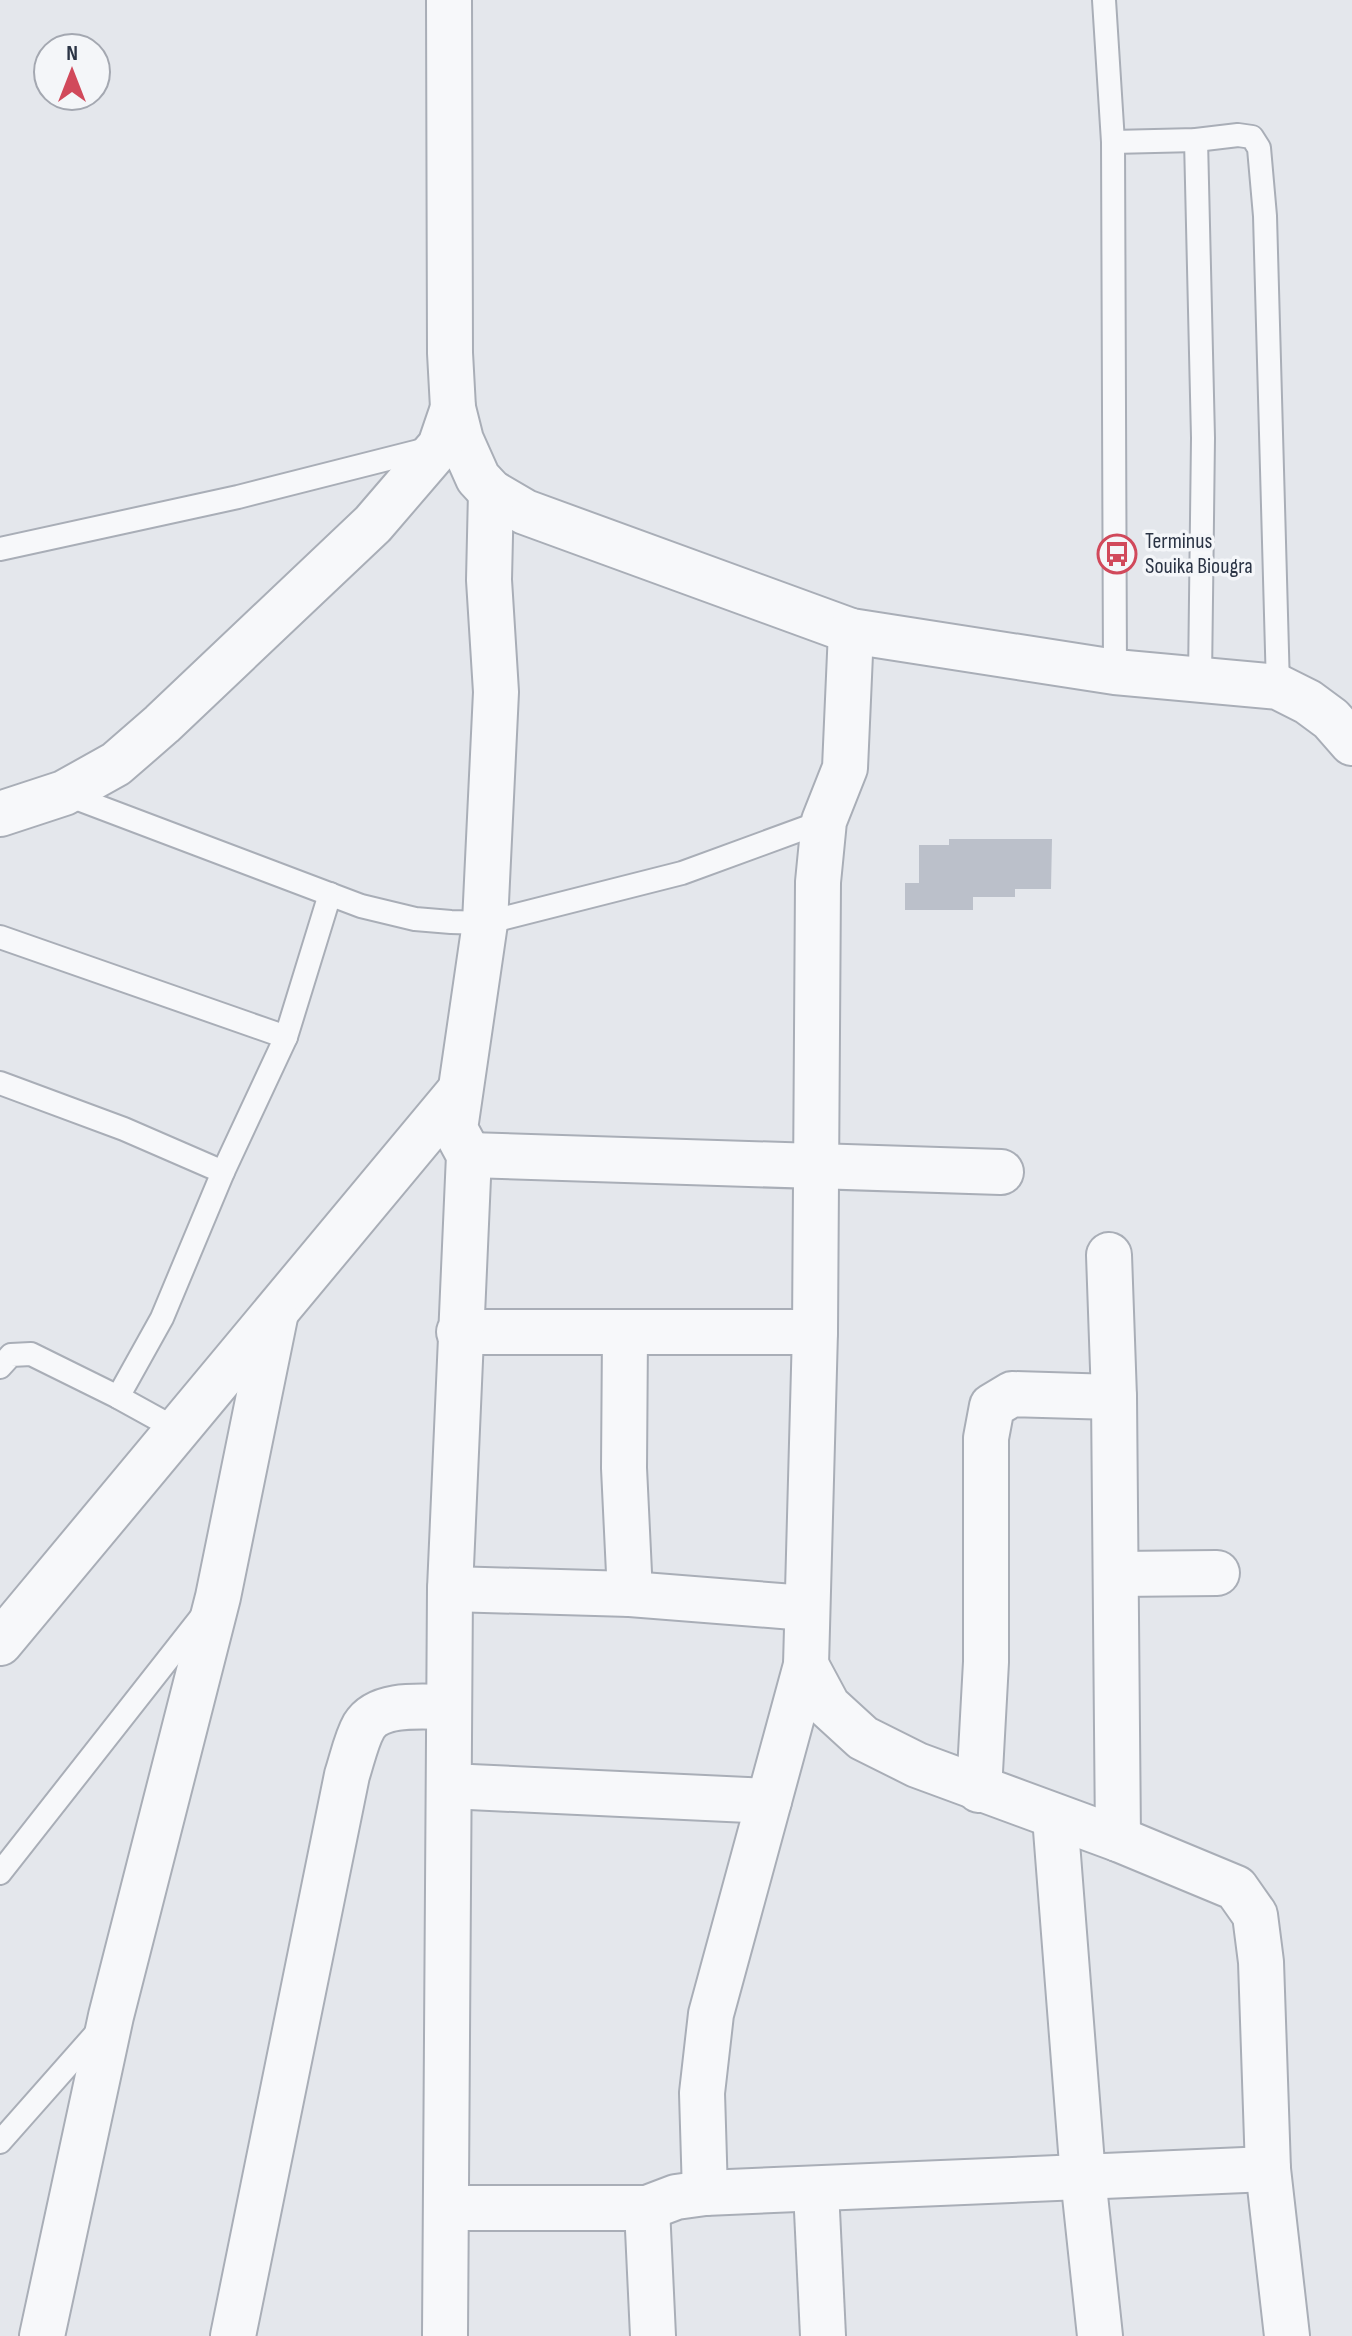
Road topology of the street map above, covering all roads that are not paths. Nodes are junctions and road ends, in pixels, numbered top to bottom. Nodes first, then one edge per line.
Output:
1 (449, 0) edge
2 (1104, 0) edge
3 (1196, 140) junction
4 (1113, 142) junction
5 (446, 427) junction
6 (491, 492) junction
7 (0, 549) edge
8 (851, 631) junction
9 (1115, 672) junction
10 (1200, 679) junction
11 (1278, 687) junction
12 (1352, 743) edge
13 (64, 793) junction
14 (0, 814) edge
15 (824, 821) junction
16 (330, 894) junction
17 (485, 923) junction
18 (0, 937) edge
19 (286, 1037) junction
20 (0, 1083) edge
21 (457, 1094) junction
22 (469, 1155) junction
23 (815, 1163) junction
24 (223, 1172) junction
25 (1001, 1172) dead end
26 (1109, 1255) dead end
27 (275, 1317) junction
28 (459, 1332) junction
29 (815, 1332) junction
30 (625, 1333) junction
31 (0, 1367) edge
32 (118, 1397) junction
33 (1114, 1397) junction
34 (176, 1429) junction
35 (1217, 1573) dead end
36 (1117, 1574) junction
37 (450, 1589) junction
38 (630, 1594) junction
39 (218, 1597) junction
40 (806, 1608) junction
41 (0, 1643) edge
42 (806, 1665) junction
43 (449, 1707) junction
44 (449, 1786) junction
45 (979, 1790) junction
46 (769, 1801) junction
47 (1055, 1817) junction
48 (1118, 1839) junction
49 (0, 1873) edge
50 (111, 2016) junction
51 (0, 2142) edge
52 (1268, 2169) junction
53 (1083, 2177) junction
54 (816, 2190) junction
55 (705, 2193) junction
56 (449, 2208) junction
57 (647, 2208) junction
58 (42, 2336) edge
59 (233, 2336) edge
60 (445, 2336) edge
61 (653, 2336) edge
62 (823, 2336) edge
63 (1100, 2336) edge
64 (1287, 2336) edge

1 - 5 street
2 - 4 lane
3 - 4 lane
3 - 10 lane
3 - 11 lane
4 - 9 lane
5 - 6 street
5 - 7 lane
5 - 13 street
6 - 8 street
6 - 17 street
8 - 9 street
8 - 15 street
9 - 10 street
10 - 11 street
11 - 12 street
13 - 14 street
13 - 16 lane
15 - 17 lane
15 - 23 street
16 - 17 lane
16 - 19 lane
17 - 21 street
18 - 19 lane
19 - 24 lane
20 - 24 lane
21 - 22 street
21 - 27 street
22 - 23 street
22 - 28 street
23 - 25 street
23 - 29 street
24 - 32 lane
26 - 33 street
27 - 34 street
27 - 39 street
28 - 30 street
28 - 37 street
29 - 30 street
29 - 40 street
30 - 38 street
31 - 32 lane
32 - 34 lane
33 - 36 street
33 - 45 street
34 - 41 street
35 - 36 street
36 - 48 street
37 - 38 street
37 - 43 street
38 - 40 street
39 - 49 lane
39 - 50 street
40 - 42 street
42 - 45 street
42 - 46 street
43 - 44 street
43 - 59 street
44 - 46 street
44 - 56 street
45 - 47 street
46 - 55 street
47 - 48 street
47 - 53 street
48 - 52 street
50 - 51 lane
50 - 58 street
52 - 53 street
52 - 64 street
53 - 54 street
53 - 63 street
54 - 55 street
54 - 62 street
55 - 57 street
56 - 57 street
56 - 60 street
57 - 61 street

